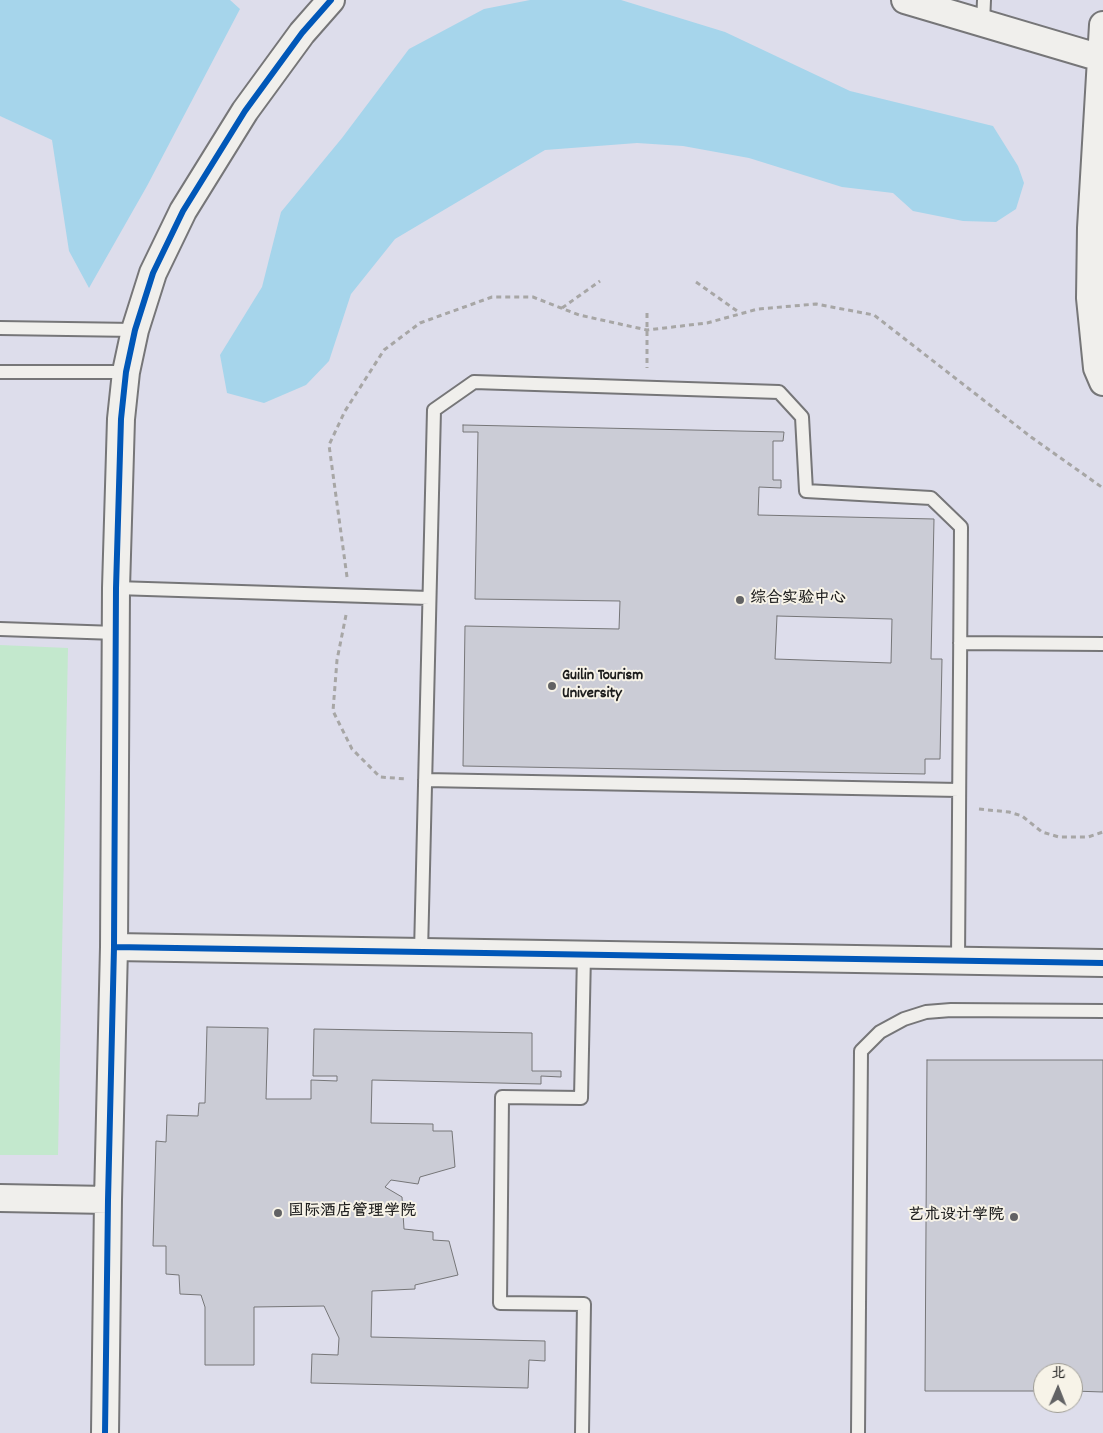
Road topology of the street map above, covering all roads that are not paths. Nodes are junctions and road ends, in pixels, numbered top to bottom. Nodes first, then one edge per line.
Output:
1 (330, 0) edge
2 (906, 0) edge
3 (983, 12) edge
4 (1103, 25) edge
5 (1101, 58) junction
6 (0, 328) edge
7 (135, 330) junction
8 (0, 372) edge
9 (126, 372) junction
10 (1103, 382) edge
11 (116, 588) junction
12 (429, 598) junction
13 (0, 629) edge
14 (116, 633) junction
15 (960, 643) junction
16 (1103, 644) edge
17 (425, 780) junction
18 (959, 790) junction
19 (114, 947) junction
20 (421, 952) junction
21 (584, 954) junction
22 (958, 960) junction
23 (1103, 963) edge
24 (1103, 1011) edge
25 (0, 1198) edge
26 (108, 1200) junction
27 (105, 1433) edge
28 (582, 1433) edge
29 (858, 1433) edge

1 - 7 street
2 - 3 street
3 - 5 street
4 - 5 street
5 - 10 street
6 - 7 lane
7 - 9 street
8 - 9 lane
9 - 11 street
11 - 12 lane
11 - 14 street
12 - 15 lane
12 - 17 lane
13 - 14 lane
14 - 19 street
15 - 16 lane
15 - 18 lane
17 - 18 lane
17 - 20 lane
18 - 22 lane
19 - 20 street
19 - 26 street
20 - 21 street
21 - 22 street
21 - 28 lane
22 - 23 street
24 - 29 lane
25 - 26 street
26 - 27 street

